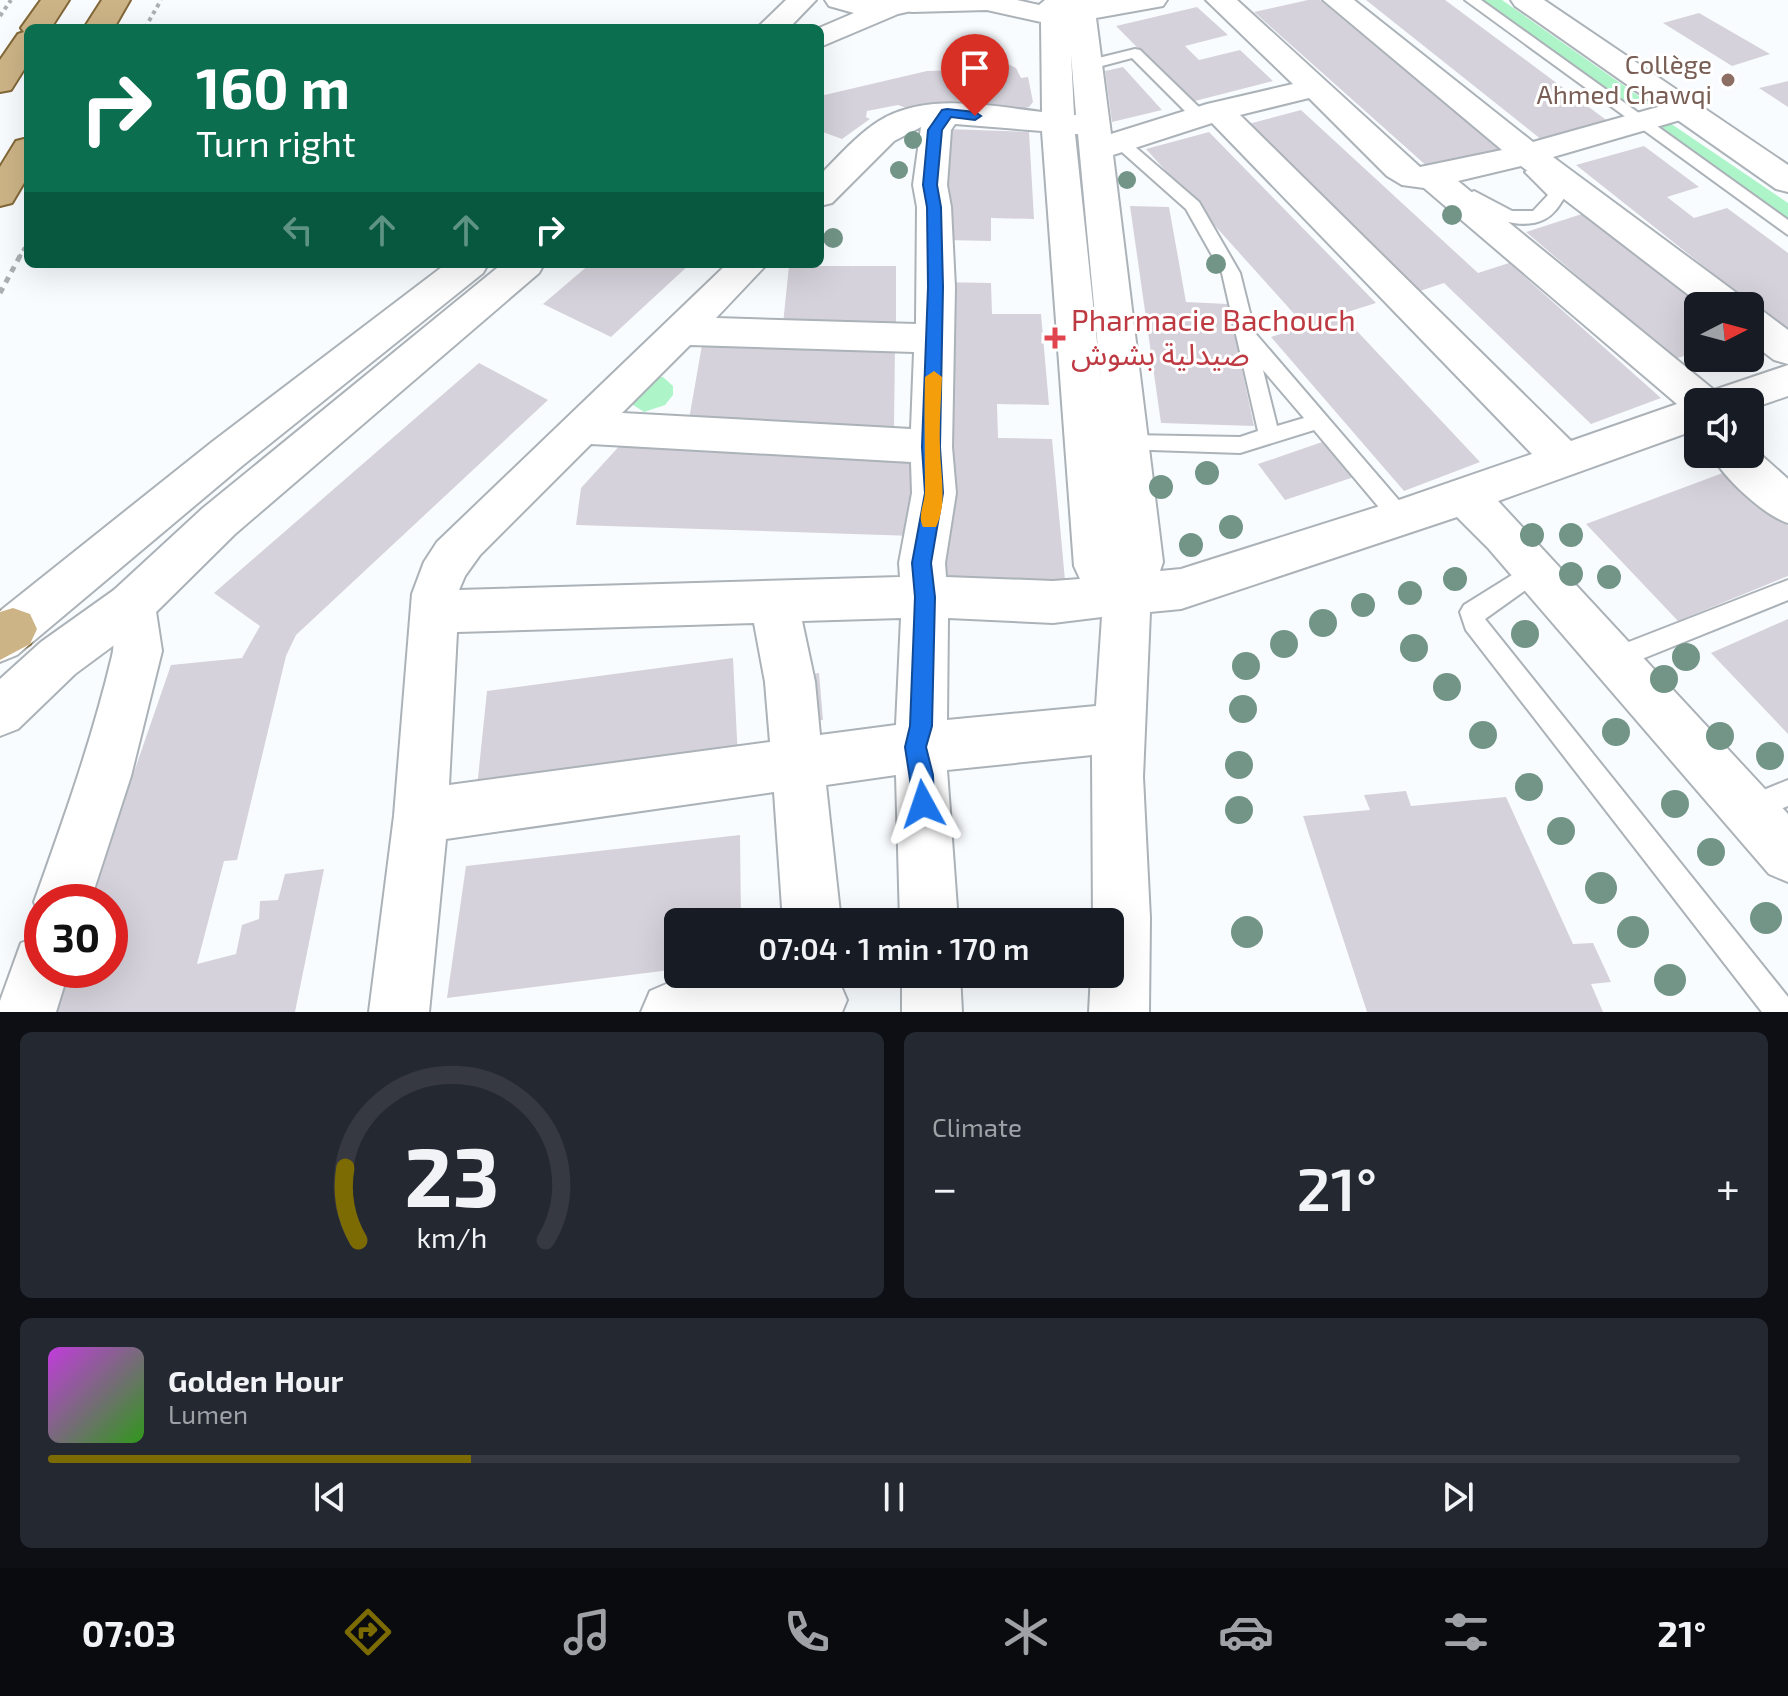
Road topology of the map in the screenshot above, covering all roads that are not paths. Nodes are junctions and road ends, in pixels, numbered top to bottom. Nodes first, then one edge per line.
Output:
1 (55, 0) edge
2 (116, 0) edge
3 (802, 0) edge
4 (839, 0) edge
5 (1153, 0) edge
6 (1220, 0) edge
7 (1337, 0) edge
8 (1472, 0) edge
9 (1525, 0) edge
10 (909, 4) edge
11 (1066, 11) edge
12 (39, 24) edge
13 (101, 24) edge
14 (776, 24) edge
15 (824, 36) edge
16 (24, 46) edge
17 (1087, 65) junction
18 (0, 83) edge
19 (1314, 88) junction
20 (1683, 109) junction
21 (947, 113) junction
22 (1209, 114) junction
23 (1642, 123) junction
24 (1092, 135) junction
25 (24, 155) edge
26 (1520, 156) junction
27 (1440, 175) junction
28 (1788, 181) edge
29 (824, 191) edge
30 (0, 195) edge
31 (1788, 229) edge
32 (465, 268) edge
33 (521, 268) edge
34 (745, 268) edge
35 (1709, 292) edge
36 (680, 331) junction
37 (1764, 332) edge
38 (1245, 334) junction
39 (936, 339) junction
40 (1788, 350) edge
41 (1788, 380) edge
42 (1764, 389) edge
43 (1684, 394) edge
44 (1684, 418) edge
45 (1319, 421) junction
46 (582, 427) junction
47 (1269, 436) junction
48 (1129, 443) junction
49 (931, 447) junction
50 (1563, 459) junction
51 (1747, 468) edge
52 (1464, 496) junction
53 (1788, 505) edge
54 (1401, 518) junction
55 (1533, 572) junction
56 (1788, 590) edge
57 (1127, 596) junction
58 (925, 597) junction
59 (774, 601) junction
60 (131, 605) junction
61 (435, 612) junction
62 (4, 636) edge
63 (1612, 660) junction
64 (0, 712) edge
65 (1119, 728) junction
66 (915, 747) junction
67 (798, 765) junction
68 (1768, 801) edge
69 (421, 816) junction
70 (1788, 855) edge
71 (68, 884) edge
72 (811, 908) edge
73 (928, 908) edge
74 (1109, 908) edge
75 (34, 988) edge
76 (931, 988) edge
77 (1116, 988) edge
78 (817, 995) edge
79 (26, 1012) edge
80 (399, 1012) edge
81 (671, 1012) edge
82 (932, 1012) edge
83 (1119, 1012) edge
84 (1781, 1012) edge

1 - 12 main road
2 - 13 main road
3 - 14 street
4 - 10 street
5 - 11 street
6 - 19 street
7 - 26 street
8 - 23 lane
9 - 20 street
10 - 11 street
10 - 15 street
11 - 17 street
11 - 24 street
16 - 18 main road
17 - 22 lane
17 - 24 street
19 - 22 street
19 - 27 street
20 - 23 street
20 - 28 street
21 - 24 street
21 - 29 street
21 - 39 street
22 - 24 street
22 - 50 street
23 - 26 street
23 - 31 lane
24 - 38 lane
24 - 48 street
24 - 57 street
25 - 30 main road
26 - 27 street
26 - 27 lane
26 - 35 street
27 - 43 street
32 - 62 street
33 - 60 street
34 - 36 street
36 - 39 street
36 - 46 street
37 - 40 street
38 - 45 lane
38 - 47 lane
39 - 49 street
41 - 42 street
44 - 50 street
45 - 47 lane
45 - 54 lane
46 - 49 street
46 - 61 street
47 - 48 lane
48 - 57 street
49 - 58 street
50 - 52 street
51 - 53 street
52 - 54 street
52 - 55 street
54 - 57 street
55 - 63 street
55 - 84 lane
56 - 63 lane
57 - 58 street
57 - 65 street
58 - 59 street
58 - 66 street
59 - 61 street
59 - 67 street
60 - 64 street
60 - 71 street
61 - 69 street
63 - 68 street
65 - 66 street
65 - 74 street
66 - 67 street
66 - 73 street
67 - 69 street
67 - 72 street
68 - 70 street
69 - 80 street
75 - 79 street
76 - 82 street
77 - 83 street
78 - 81 street

